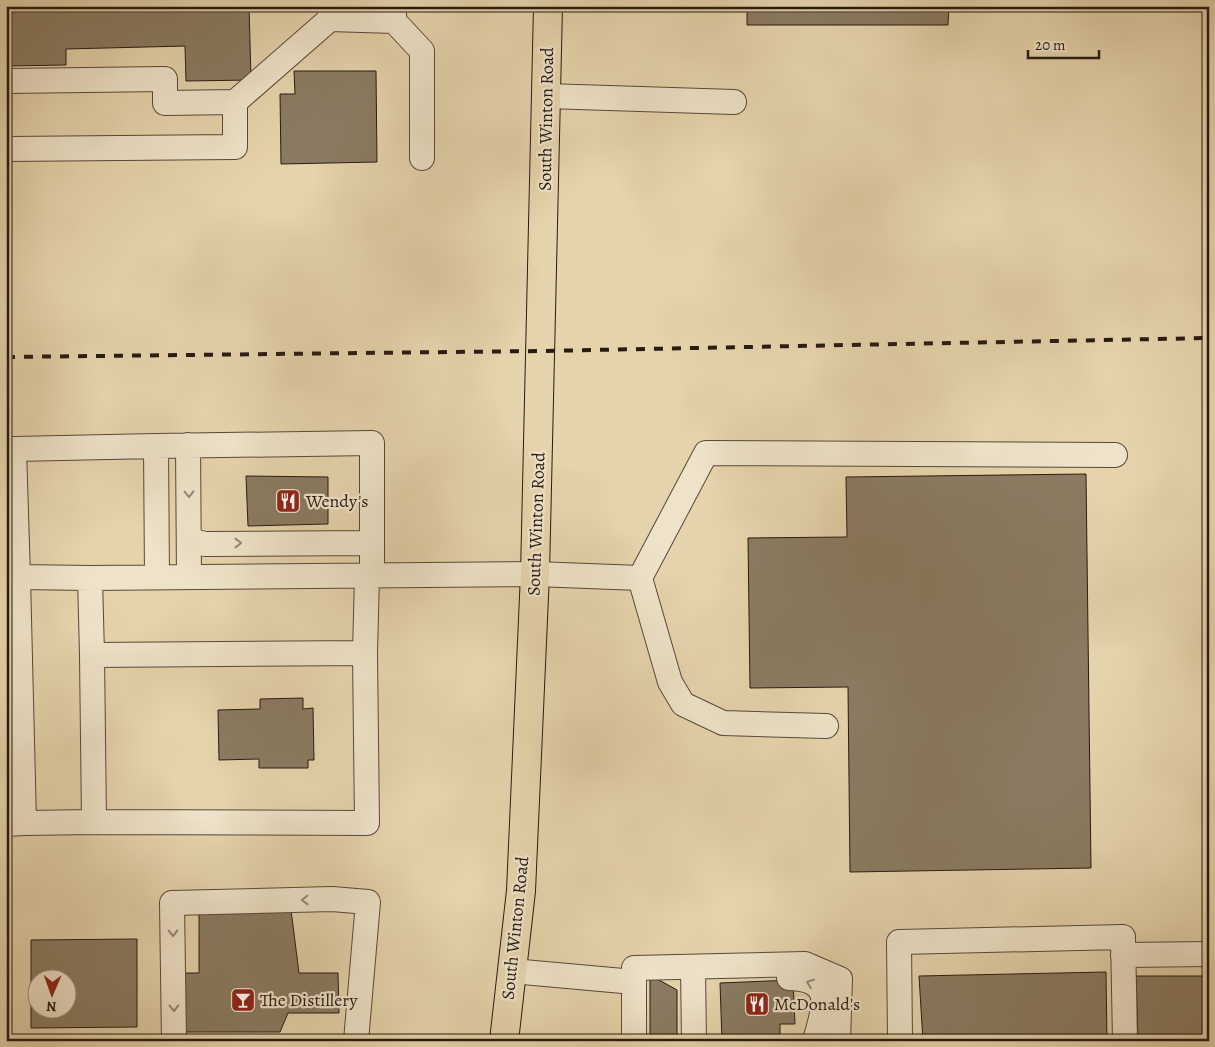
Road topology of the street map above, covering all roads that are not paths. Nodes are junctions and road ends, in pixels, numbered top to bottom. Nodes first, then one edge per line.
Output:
1 (548, 6) edge
2 (330, 13) edge
3 (394, 14) edge
4 (6, 81) edge
5 (546, 96) junction
6 (235, 102) junction
7 (734, 102) dead end
8 (6, 149) edge
9 (422, 158) dead end
10 (188, 445) junction
11 (156, 446) junction
12 (1115, 455) dead end
13 (11, 506) edge
14 (190, 540) junction
15 (372, 543) junction
16 (535, 574) junction
17 (369, 576) junction
18 (18, 577) junction
19 (189, 577) junction
20 (90, 578) junction
21 (157, 578) junction
22 (640, 578) junction
23 (365, 653) junction
24 (92, 655) junction
25 (826, 726) dead end
26 (94, 822) junction
27 (15, 824) edge
28 (1209, 954) edge
29 (1123, 955) junction
30 (512, 971) junction
31 (693, 974) junction
32 (634, 982) junction
33 (174, 1041) edge
34 (356, 1041) edge
35 (504, 1041) edge
36 (634, 1041) edge
37 (694, 1041) edge
38 (816, 1041) edge
39 (838, 1041) edge
40 (900, 1041) edge
41 (1124, 1041) edge

1 - 5 main road, South Winton Road
2 - 3 lane
2 - 6 lane
3 - 9 lane
4 - 6 lane
5 - 7 lane
5 - 16 main road, South Winton Road
6 - 8 lane
10 - 11 lane
10 -> 14 lane
10 - 15 lane
11 - 13 lane
11 - 21 lane
12 - 22 lane
13 - 18 lane
14 -> 15 lane
14 - 19 lane
15 - 17 lane
16 - 17 lane
16 - 22 lane
16 - 30 main road, South Winton Road
17 - 19 lane
17 - 23 lane
18 - 20 lane
18 - 27 lane
19 - 21 lane
20 - 21 lane
20 - 24 lane
22 - 25 lane
23 - 24 lane
23 - 26 lane
24 - 26 lane
26 - 27 lane
28 - 29 lane
29 - 40 lane
29 - 41 lane
30 - 32 lane
30 - 35 main road, South Winton Road
31 - 32 lane
31 - 37 lane
38 -> 31 lane
31 - 39 lane
32 - 36 lane
34 -> 33 lane

